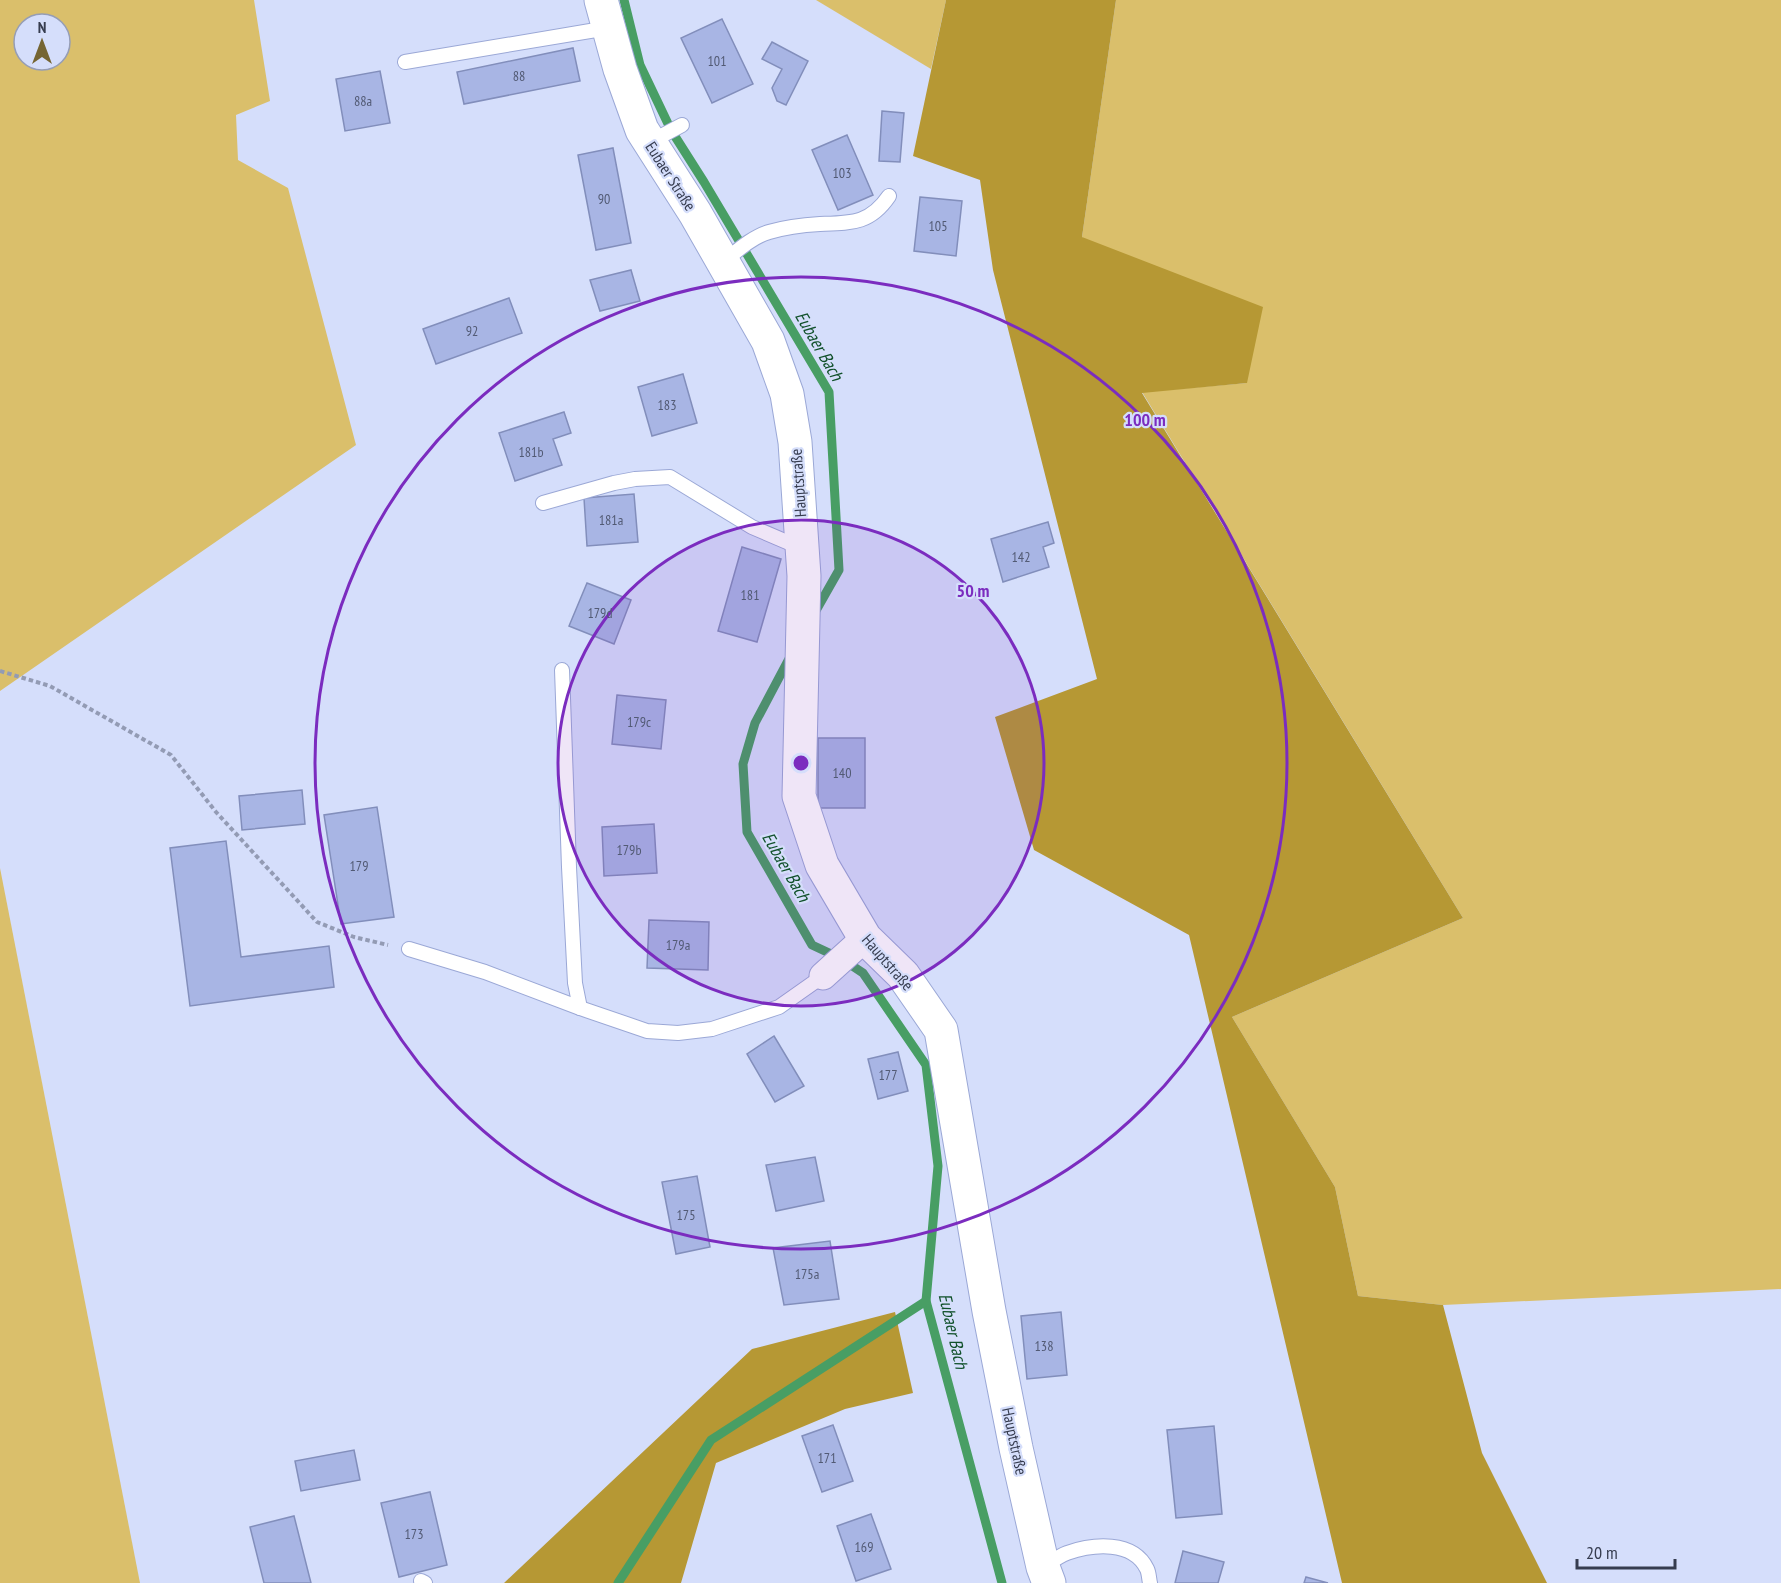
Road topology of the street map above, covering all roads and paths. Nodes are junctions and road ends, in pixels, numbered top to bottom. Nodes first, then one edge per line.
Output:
1 (604, 14) edge
2 (405, 62) dead end
3 (682, 125) dead end
4 (649, 143) junction
5 (889, 196) dead end
6 (723, 262) junction
7 (768, 341) joint
8 (543, 502) dead end
9 (803, 549) junction
10 (562, 670) dead end
11 (0, 671) edge
12 (858, 944) junction
13 (409, 949) joint
14 (823, 976) joint
15 (580, 1008) junction
16 (1046, 1575) edge
17 (1150, 1583) edge

1 - 2 lane
1 - 4 street, Eubaer Straße
3 - 4 lane
4 - 6 street, Eubaer Straße
5 - 6 lane
6 - 7 street, Eubaer Straße
7 - 9 street, Hauptstraße
8 - 9 lane
9 - 12 street, Hauptstraße
10 - 15 lane
11 - 13 path
12 - 14 street
12 - 16 street, Hauptstraße
13 - 15 lane
14 - 15 lane
16 - 17 lane

